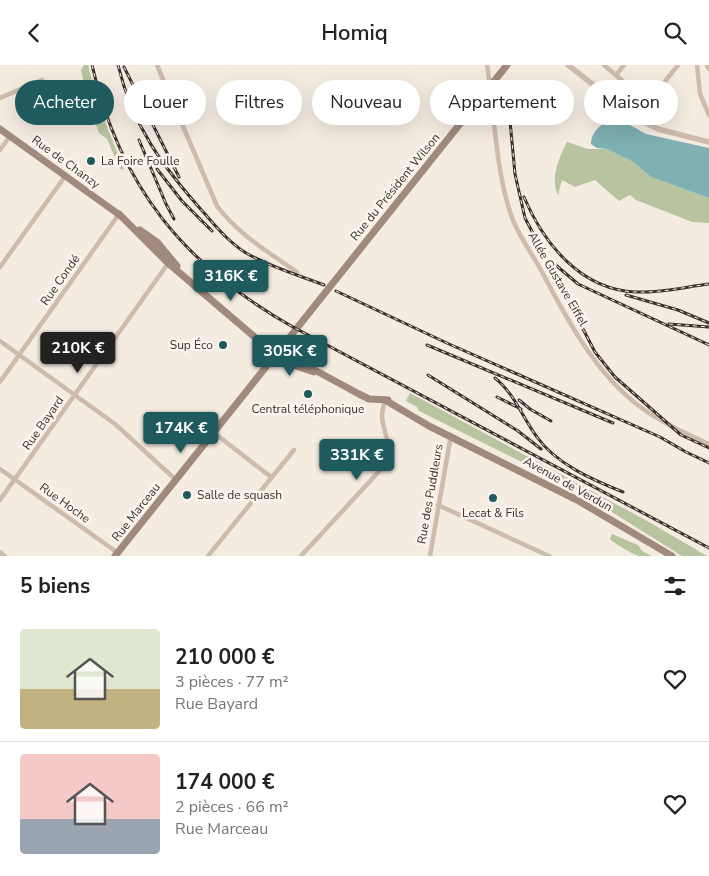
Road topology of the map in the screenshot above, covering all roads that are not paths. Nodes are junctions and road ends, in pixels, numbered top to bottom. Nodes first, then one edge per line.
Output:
1 (156, 65) edge
2 (487, 65) edge
3 (507, 65) edge
4 (604, 65) edge
5 (624, 65) edge
6 (678, 65) edge
7 (697, 65) edge
8 (707, 65) edge
9 (570, 66) edge
10 (709, 69) edge
11 (616, 75) junction
12 (588, 80) edge
13 (622, 80) edge
14 (666, 80) edge
15 (15, 91) edge
16 (0, 97) edge
17 (709, 115) edge
18 (650, 125) edge
19 (0, 129) edge
20 (10, 135) junction
21 (709, 142) edge
22 (0, 150) edge
23 (66, 175) junction
24 (119, 215) junction
25 (170, 261) junction
26 (0, 267) edge
27 (297, 272) dead end
28 (257, 339) junction
29 (0, 341) edge
30 (286, 341) joint
31 (278, 351) junction
32 (19, 355) junction
33 (272, 358) junction
34 (314, 372) junction
35 (0, 382) edge
36 (75, 395) junction
37 (385, 400) junction
38 (213, 432) junction
39 (451, 435) junction
40 (709, 444) edge
41 (294, 450) dead end
42 (0, 469) edge
43 (272, 477) junction
44 (15, 479) junction
45 (176, 480) junction
46 (0, 500) edge
47 (438, 505) junction
48 (116, 555) edge
49 (208, 556) edge
50 (301, 556) edge
51 (430, 556) edge
52 (549, 556) edge
53 (672, 556) edge

1 - 27 street
2 - 40 street, Allée Gustave Eiffel
3 - 30 main road, Rue du Président Wilson
4 - 11 street
5 - 11 street
6 - 14 street
7 - 17 street
8 - 10 street
9 - 12 street
11 - 13 street
15 - 16 street
18 - 21 street
19 - 20 main road, Rue de Chanzy
20 - 22 street
20 - 23 main road, Rue de Chanzy
23 - 24 main road, Rue de Chanzy
23 - 26 street
24 - 25 main road, Rue de Chanzy
24 - 32 street, Rue Condé
25 - 28 main road, Rue de Chanzy
25 - 36 street, Rue Bayard
28 - 31 main road, Rue de Chanzy
28 - 33 main road, Rue de Chanzy
29 - 32 street
30 - 31 main road, Rue Marceau
31 - 33 main road, Rue Marceau
31 - 34 main road, Avenue de Verdun
32 - 35 street, Rue Condé
32 - 36 street
33 - 34 main road, Avenue de Verdun
33 - 38 main road, Rue Marceau
34 - 37 main road, Avenue de Verdun
36 - 44 street, Rue Bayard
36 - 45 street
37 - 39 main road, Avenue de Verdun
37 - 50 street
38 - 43 street
38 - 45 main road, Rue Marceau
39 - 47 street, Rue des Puddleurs
39 - 53 main road, Avenue de Verdun
41 - 43 street
42 - 44 street, Rue Hoche
43 - 49 street
44 - 46 street, Rue Bayard
44 - 48 street, Rue Hoche
45 - 48 main road, Rue Marceau
47 - 51 street, Rue des Puddleurs
47 - 52 street

